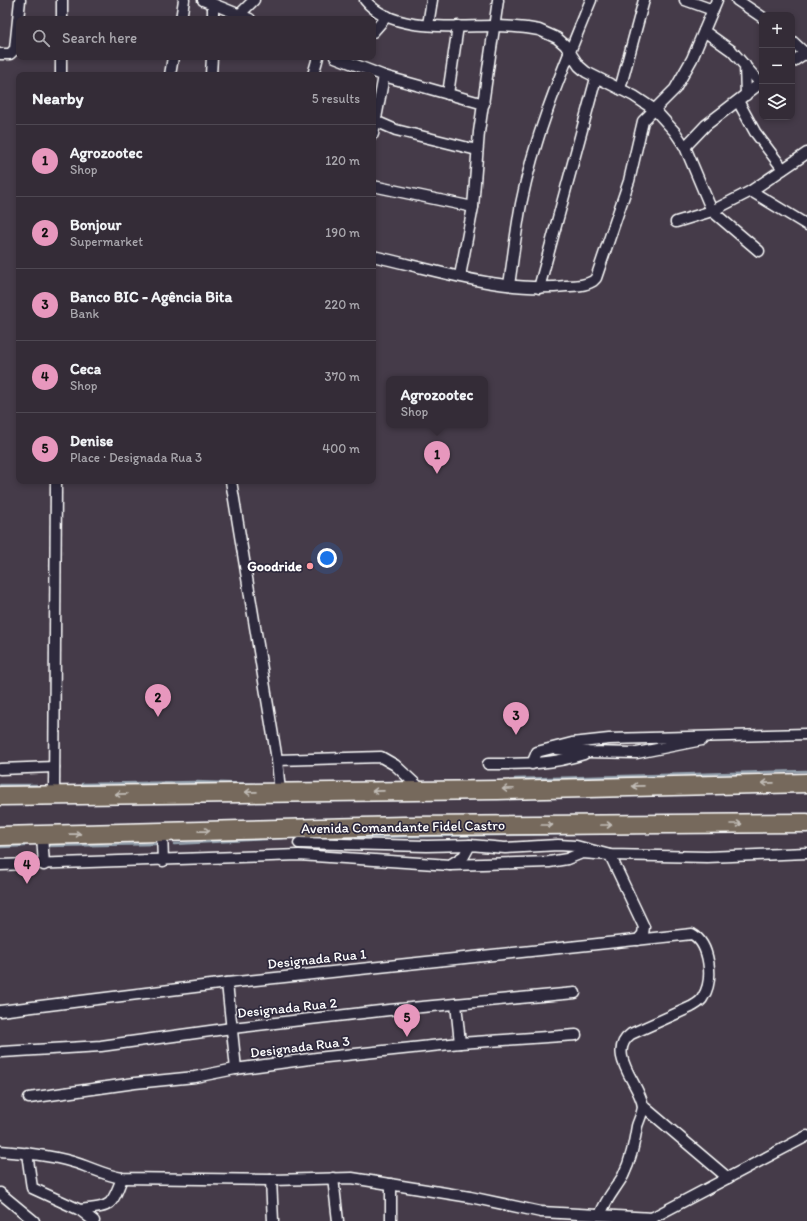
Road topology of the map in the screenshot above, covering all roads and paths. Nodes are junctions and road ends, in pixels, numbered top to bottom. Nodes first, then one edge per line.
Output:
1 (20, 0) edge
2 (62, 0) edge
3 (184, 0) edge
4 (203, 0) edge
5 (254, 0) edge
6 (365, 0) edge
7 (432, 0) edge
8 (498, 0) edge
9 (591, 0) edge
10 (644, 0) edge
11 (684, 0) edge
12 (717, 0) edge
13 (737, 0) edge
14 (213, 4) junction
15 (713, 10) junction
16 (240, 15) joint
17 (759, 15) edge
18 (18, 16) edge
19 (62, 16) edge
20 (181, 16) edge
21 (213, 16) edge
22 (387, 16) junction
23 (428, 25) junction
24 (458, 26) junction
25 (494, 26) junction
26 (376, 29) edge
27 (704, 31) junction
28 (16, 39) edge
29 (795, 43) edge
30 (570, 52) junction
31 (807, 53) edge
32 (0, 54) edge
33 (62, 60) edge
34 (172, 60) edge
35 (212, 60) edge
36 (317, 60) edge
37 (345, 60) edge
38 (795, 60) edge
39 (745, 65) junction
40 (61, 72) edge
41 (170, 72) edge
42 (211, 72) edge
43 (314, 72) edge
44 (374, 72) edge
45 (376, 73) edge
46 (384, 76) junction
47 (596, 78) junction
48 (759, 80) edge
49 (759, 84) edge
50 (620, 89) junction
51 (448, 94) junction
52 (742, 98) junction
53 (484, 104) junction
54 (654, 110) junction
55 (376, 111) edge
56 (376, 121) edge
57 (685, 147) junction
58 (477, 150) junction
59 (807, 153) edge
60 (783, 169) junction
61 (376, 187) edge
62 (751, 191) junction
63 (473, 207) junction
64 (712, 211) junction
65 (676, 222) dead end
66 (807, 225) edge
67 (759, 251) dead end
68 (376, 257) edge
69 (460, 276) junction
70 (509, 285) junction
71 (540, 288) junction
72 (56, 484) edge
73 (231, 484) edge
74 (807, 734) edge
75 (716, 736) junction
76 (547, 748) junction
77 (588, 752) junction
78 (277, 760) junction
79 (488, 764) dead end
80 (532, 764) junction
81 (54, 767) junction
82 (0, 768) edge
83 (807, 783) edge
84 (423, 791) junction
85 (280, 792) junction
86 (54, 795) junction
87 (0, 796) edge
88 (807, 823) edge
89 (162, 832) junction
90 (42, 835) junction
91 (0, 836) edge
92 (298, 836) junction
93 (470, 845) junction
94 (513, 848) junction
95 (807, 853) edge
96 (795, 854) junction
97 (299, 855) junction
98 (610, 855) junction
99 (807, 860) edge
100 (164, 861) junction
101 (549, 862) junction
102 (44, 864) junction
103 (0, 865) edge
104 (450, 865) junction
105 (638, 940) junction
106 (227, 983) junction
107 (575, 993) dead end
108 (456, 1004) junction
109 (0, 1010) edge
110 (232, 1028) junction
111 (576, 1035) dead end
112 (460, 1043) junction
113 (2, 1052) dead end
114 (236, 1069) junction
115 (29, 1098) dead end
116 (643, 1106) junction
117 (807, 1136) edge
118 (0, 1151) edge
119 (26, 1153) junction
120 (122, 1178) junction
121 (333, 1178) junction
122 (728, 1178) junction
123 (271, 1180) junction
124 (391, 1184) junction
125 (0, 1193) edge
126 (80, 1210) junction
127 (600, 1215) junction
128 (650, 1219) edge
129 (34, 1221) edge
130 (94, 1221) edge
131 (273, 1221) edge
132 (338, 1221) edge
133 (391, 1221) edge

1 - 18 street
2 - 19 street
3 - 20 street
4 - 14 street
5 - 16 street
6 - 22 street
7 - 23 street
8 - 25 street
9 - 30 street
10 - 50 street
11 - 15 street
12 - 15 street
13 - 17 street
14 - 16 street
14 - 21 street
15 - 27 street
22 - 23 street
22 - 26 street
23 - 24 street
24 - 25 street
24 - 51 street
25 - 30 street
25 - 53 street
27 - 39 street
27 - 54 street
28 - 32 street
29 - 31 street
30 - 47 street
30 - 70 street
31 - 38 street
33 - 40 street
34 - 41 street
35 - 42 street
36 - 43 street
37 - 44 street
39 - 48 street
39 - 52 street
45 - 46 street
46 - 51 street
46 - 55 street
47 - 50 street
47 - 71 street
49 - 52 street
50 - 54 street
51 - 53 street
52 - 57 street
52 - 60 street
53 - 58 street
54 - 57 street
54 - 71 street
56 - 58 street
57 - 64 street
58 - 63 street
59 - 60 street
60 - 62 street
61 - 63 street
62 - 64 street
62 - 66 street
63 - 69 street
64 - 65 street
64 - 67 street
68 - 69 street
69 - 70 street
70 - 71 street
72 - 81 street
73 - 78 street
74 - 75 street
75 - 76 street
75 - 77 street
76 - 77 street
76 - 80 street
77 - 80 street
78 - 84 street
78 - 85 street
79 - 80 street
81 - 82 street
81 - 86 street
83 -> 84 highway
84 -> 85 highway
85 -> 86 highway
86 - 87 highway
92 -> 88 highway, Avenida Comandante Fidel Castro
90 -> 89 highway, Avenida Comandante Fidel Castro
89 -> 92 highway, Avenida Comandante Fidel Castro
89 - 100 street
90 - 91 highway, Avenida Comandante Fidel Castro
90 - 102 street
92 - 93 street
92 - 97 street
93 - 94 street
93 - 104 street
94 - 98 street
94 - 101 street
95 - 96 street
96 - 98 street
96 - 99 street
97 - 100 street
97 - 104 street
98 - 101 street
98 - 105 street
100 - 102 street
101 - 104 street
102 - 103 street
105 - 106 street, Designada Rua 1
105 - 116 street, Designada Rua 1
106 - 109 street, Designada Rua 1
106 - 110 street
107 - 108 street, Designada Rua 2
108 - 110 street, Designada Rua 2
108 - 112 street
110 - 113 street, Designada Rua 2
110 - 114 street
111 - 112 street, Designada Rua 3
112 - 114 street, Designada Rua 3
114 - 115 street, Designada Rua 3
116 - 122 street
116 - 127 street
117 - 122 street
118 - 119 street
119 - 120 street
119 - 126 street
120 - 123 street
120 - 126 street
121 - 123 street
121 - 124 street
121 - 132 street
122 - 128 street
123 - 131 street
124 - 127 street
124 - 133 street
125 - 129 street
126 - 130 street
127 - 128 street

